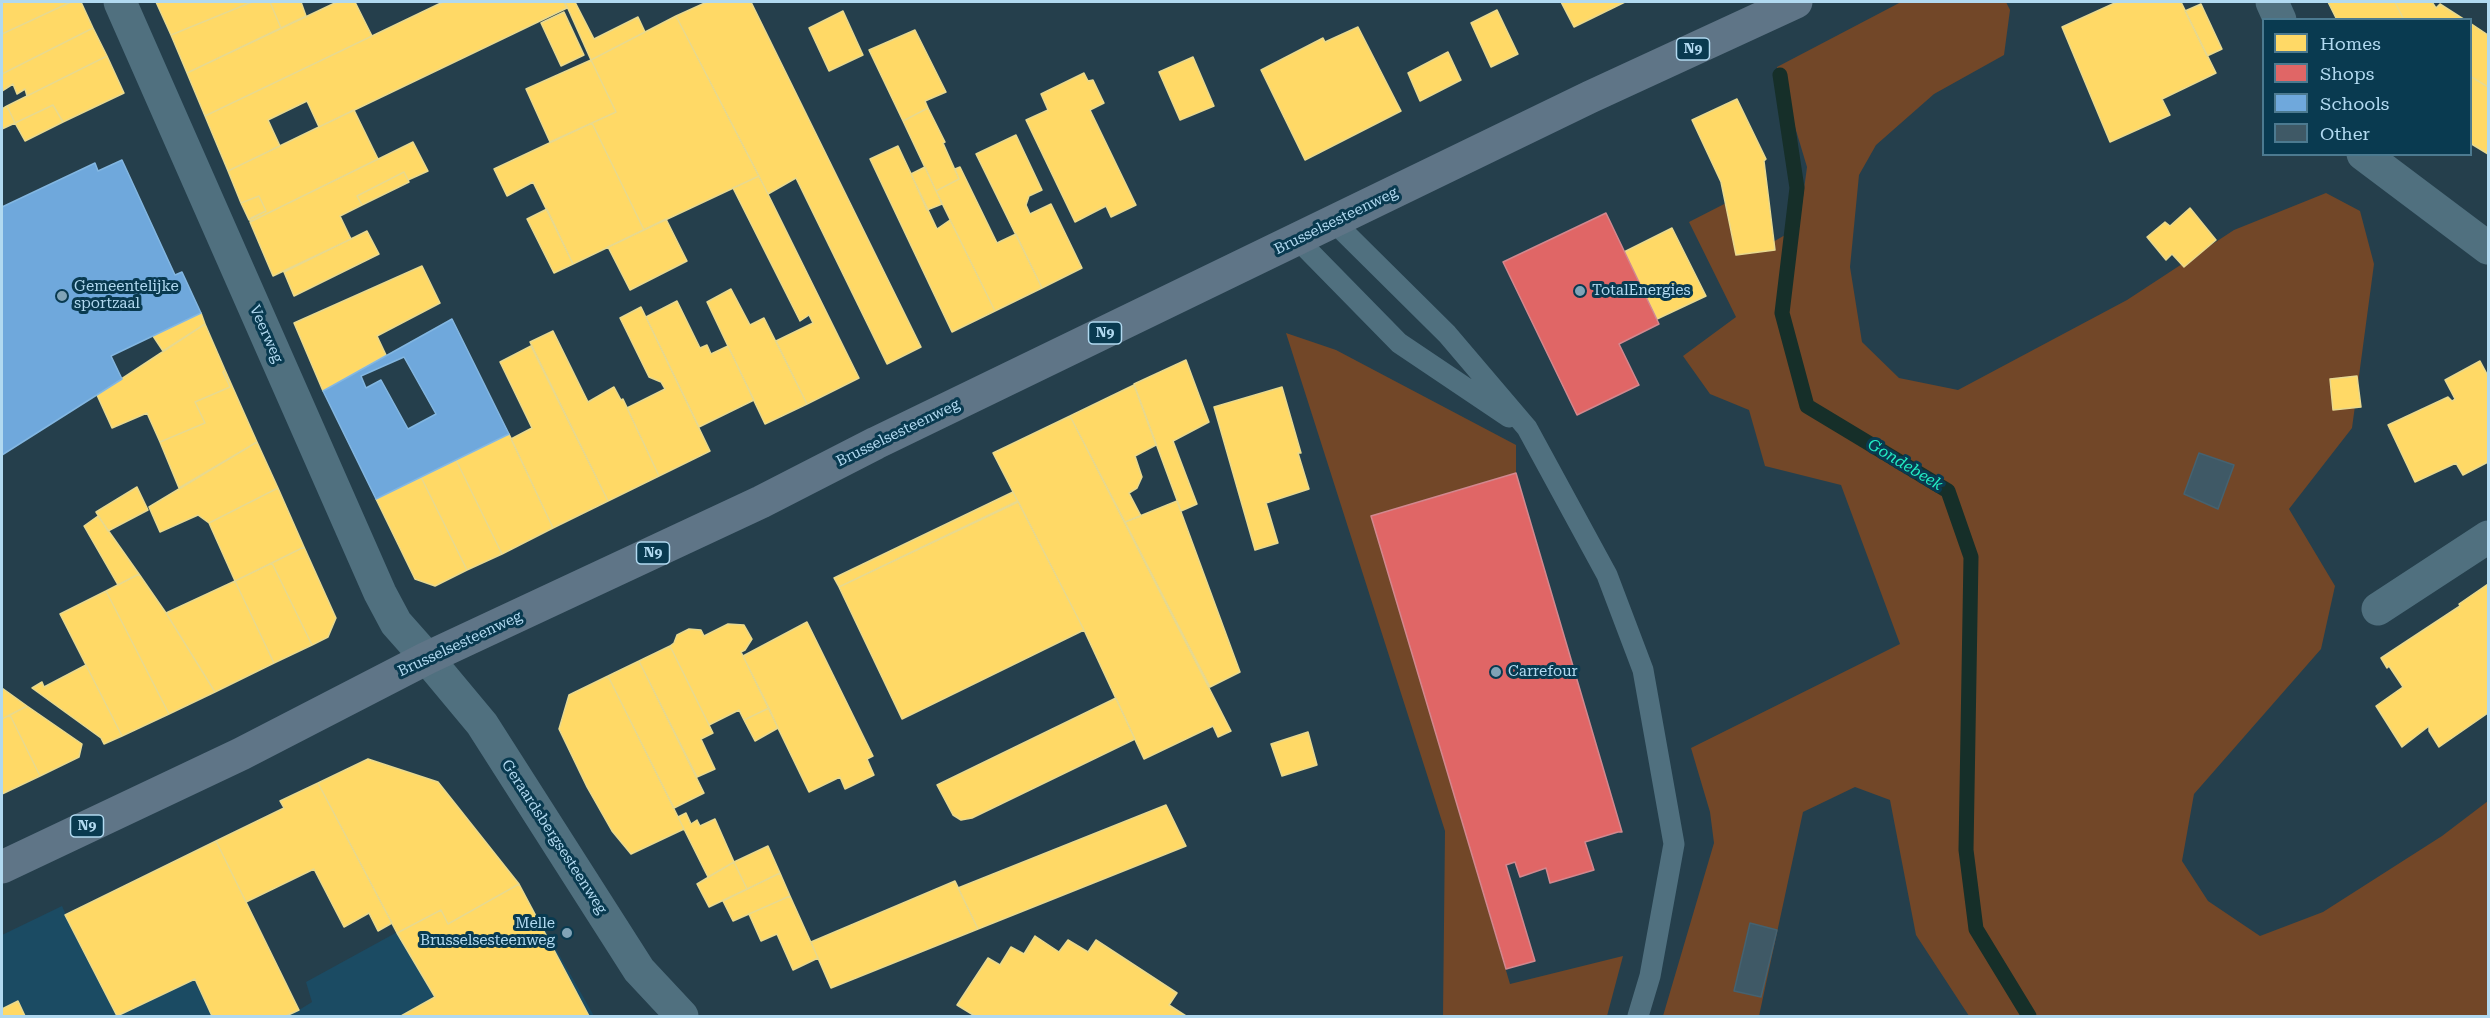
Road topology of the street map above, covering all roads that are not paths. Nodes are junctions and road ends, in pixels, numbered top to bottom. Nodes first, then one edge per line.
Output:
1 (120, 2) edge
2 (1797, 2) edge
3 (2272, 2) edge
4 (2279, 18) edge
5 (2367, 156) edge
6 (1334, 222) junction
7 (1298, 240) junction
8 (2488, 248) edge
9 (1527, 428) junction
10 (2488, 537) edge
11 (2378, 609) dead end
12 (427, 658) junction
13 (2, 867) edge
14 (682, 1017) edge
15 (1638, 1017) edge

1 - 12 street, Veerweg
2 - 6 main road, Brusselsesteenweg / N9
3 - 4 street
5 - 8 street
6 - 7 main road, Brusselsesteenweg / N9
6 - 9 lane
7 - 9 lane
7 - 12 main road, Brusselsesteenweg / N9
9 - 15 lane
10 - 11 street
12 - 13 main road, Brusselsesteenweg / N9
12 - 14 street, Geraardsbergsesteenweg

